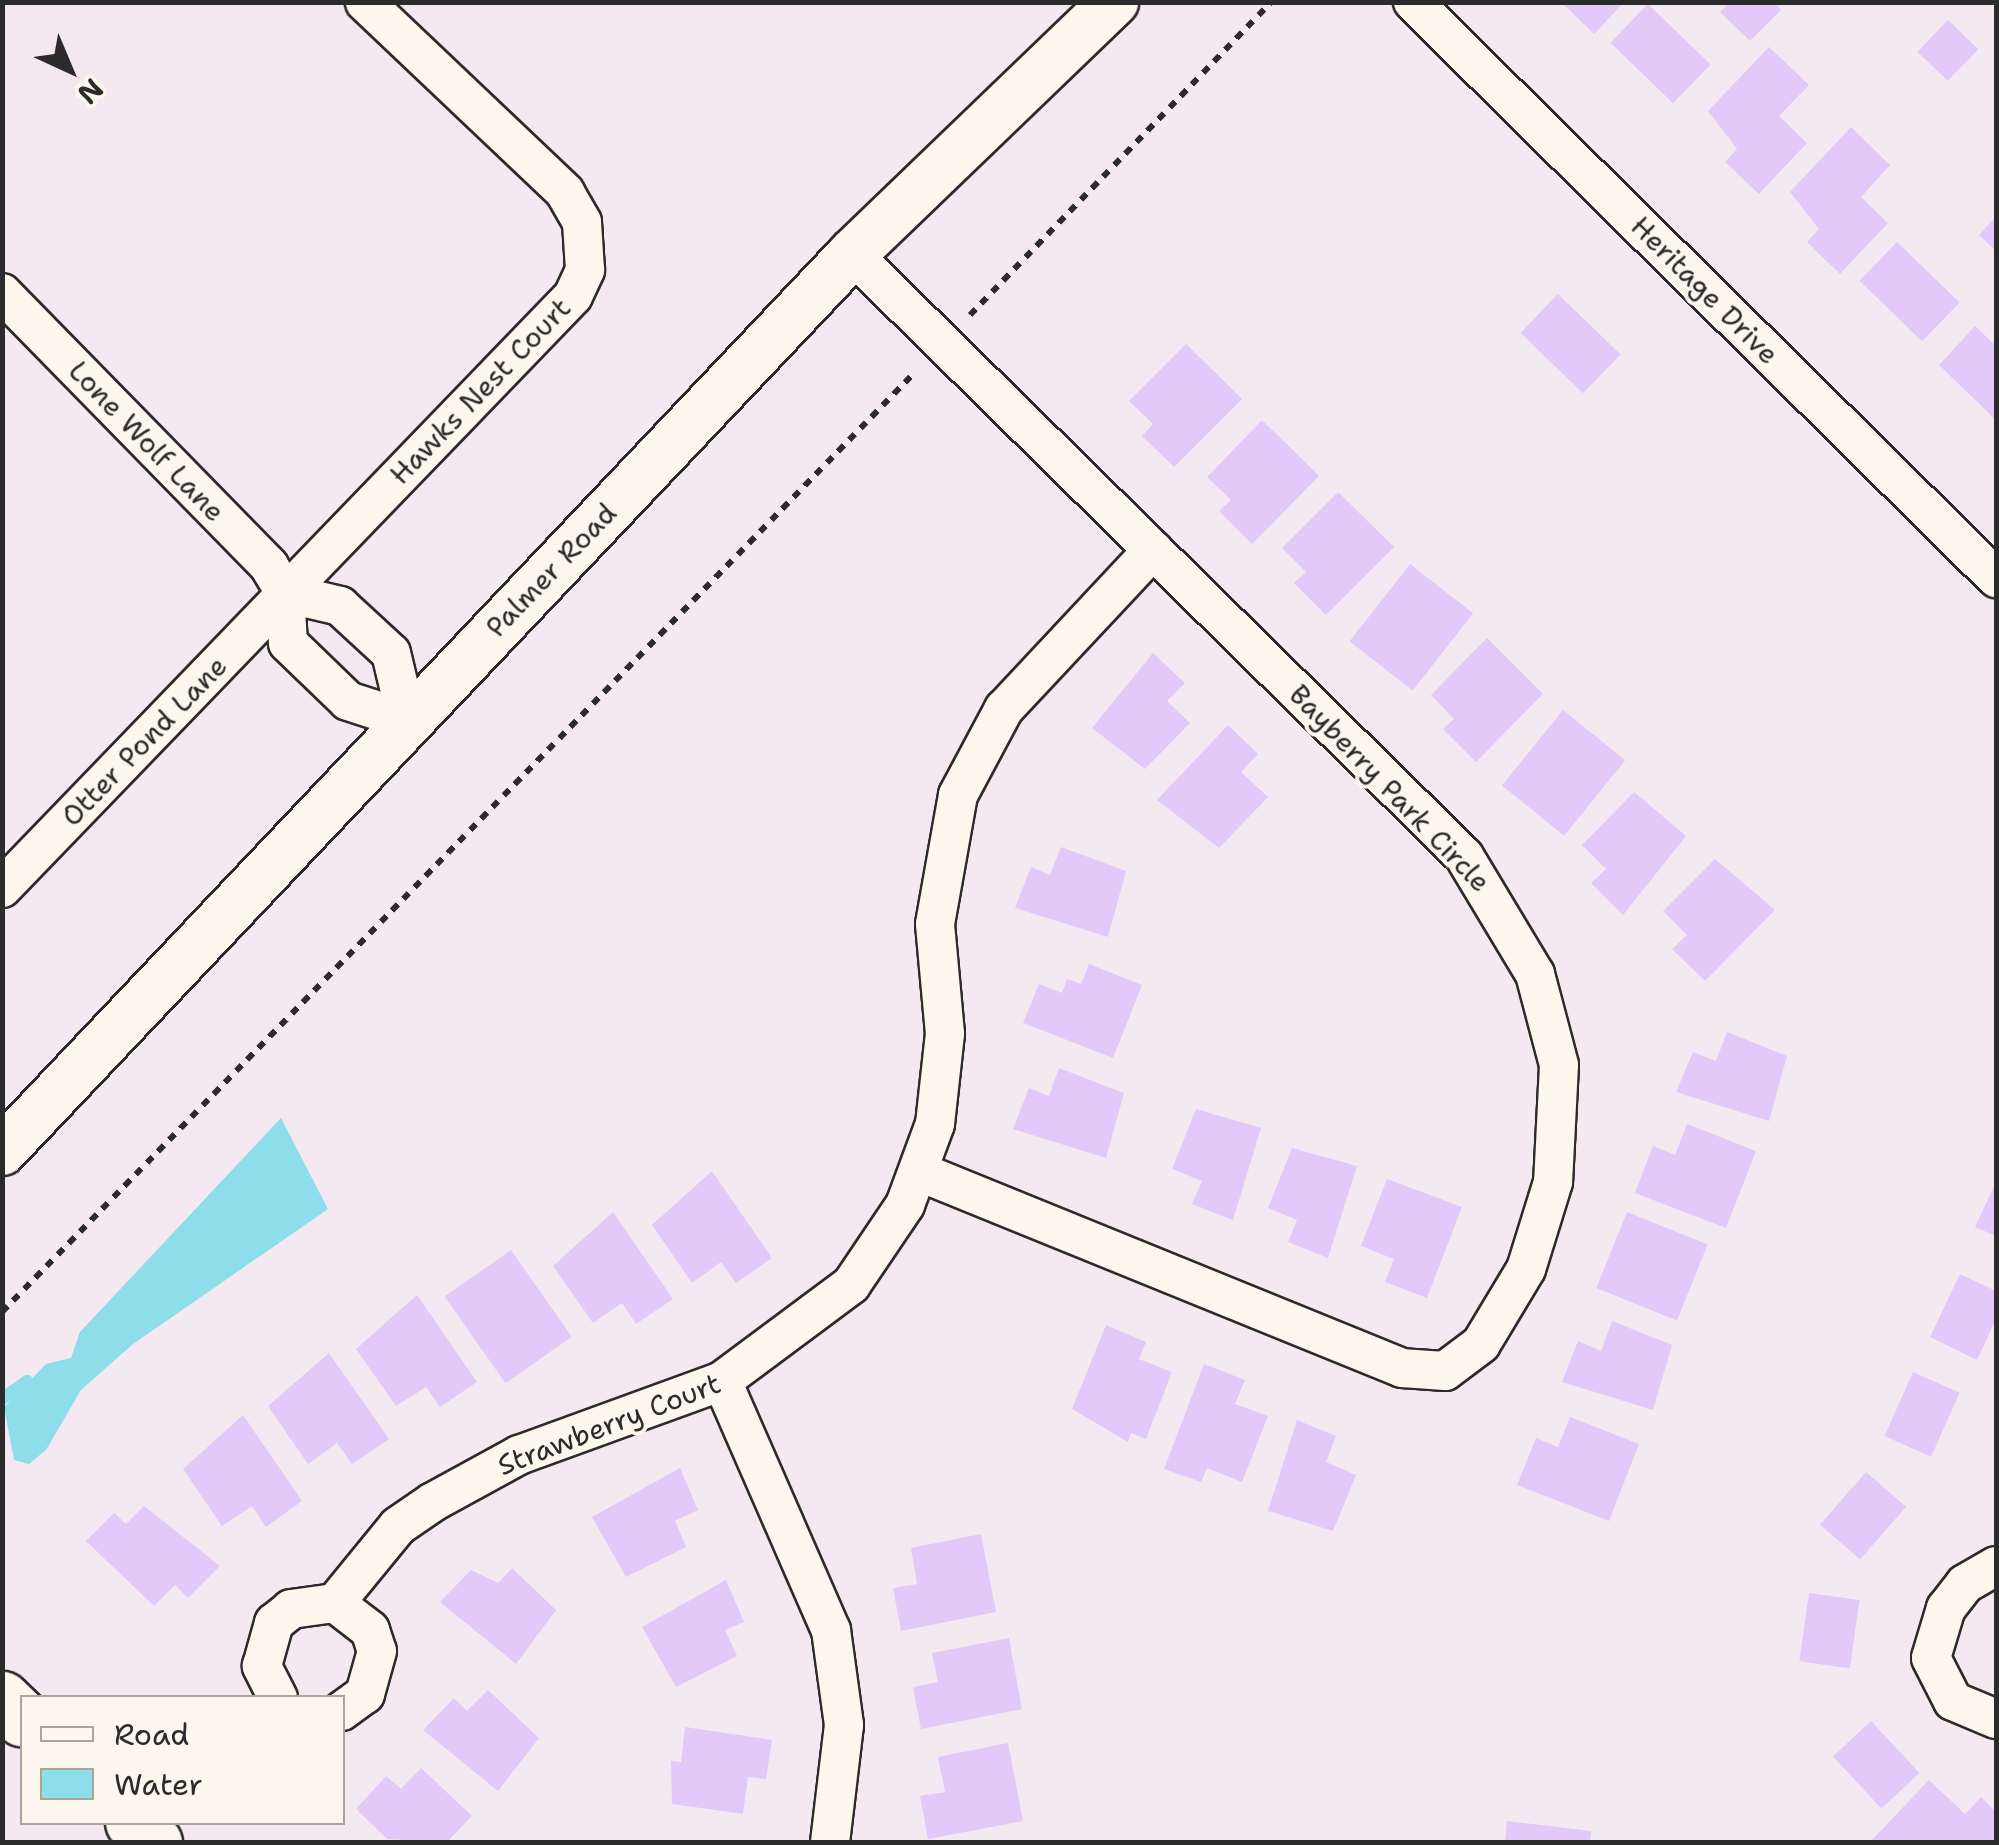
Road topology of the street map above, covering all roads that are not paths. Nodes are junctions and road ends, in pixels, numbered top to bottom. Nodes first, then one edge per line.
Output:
1 (365, 2) edge
2 (1114, 2) edge
3 (1413, 2) edge
4 (852, 254) junction
5 (2, 293) edge
6 (1153, 550) junction
7 (1996, 578) edge
8 (285, 594) junction
9 (407, 720) junction
10 (2, 888) edge
11 (2, 1151) edge
12 (920, 1172) junction
13 (722, 1381) junction
14 (1996, 1566) edge
15 (335, 1603) junction
16 (276, 1695) edge
17 (345, 1709) edge
18 (1996, 1718) edge
19 (830, 1842) edge

1 - 8 street, Hawks Nest Court
2 - 4 street, Palmer Road
3 - 7 street, Heritage Drive
4 - 6 street, Bayberry Park Circle
4 - 9 street, Palmer Road
5 - 8 street, Lone Wolf Lane
6 - 12 street, Strawberry Court
6 - 12 street, Bayberry Park Circle
8 - 9 street
8 - 9 street
8 - 10 street, Otter Pond Lane
9 - 11 street, Palmer Road
12 - 13 street, Strawberry Court
13 - 15 street, Strawberry Court
13 - 19 street
14 - 18 street
15 - 16 street
15 - 17 street

